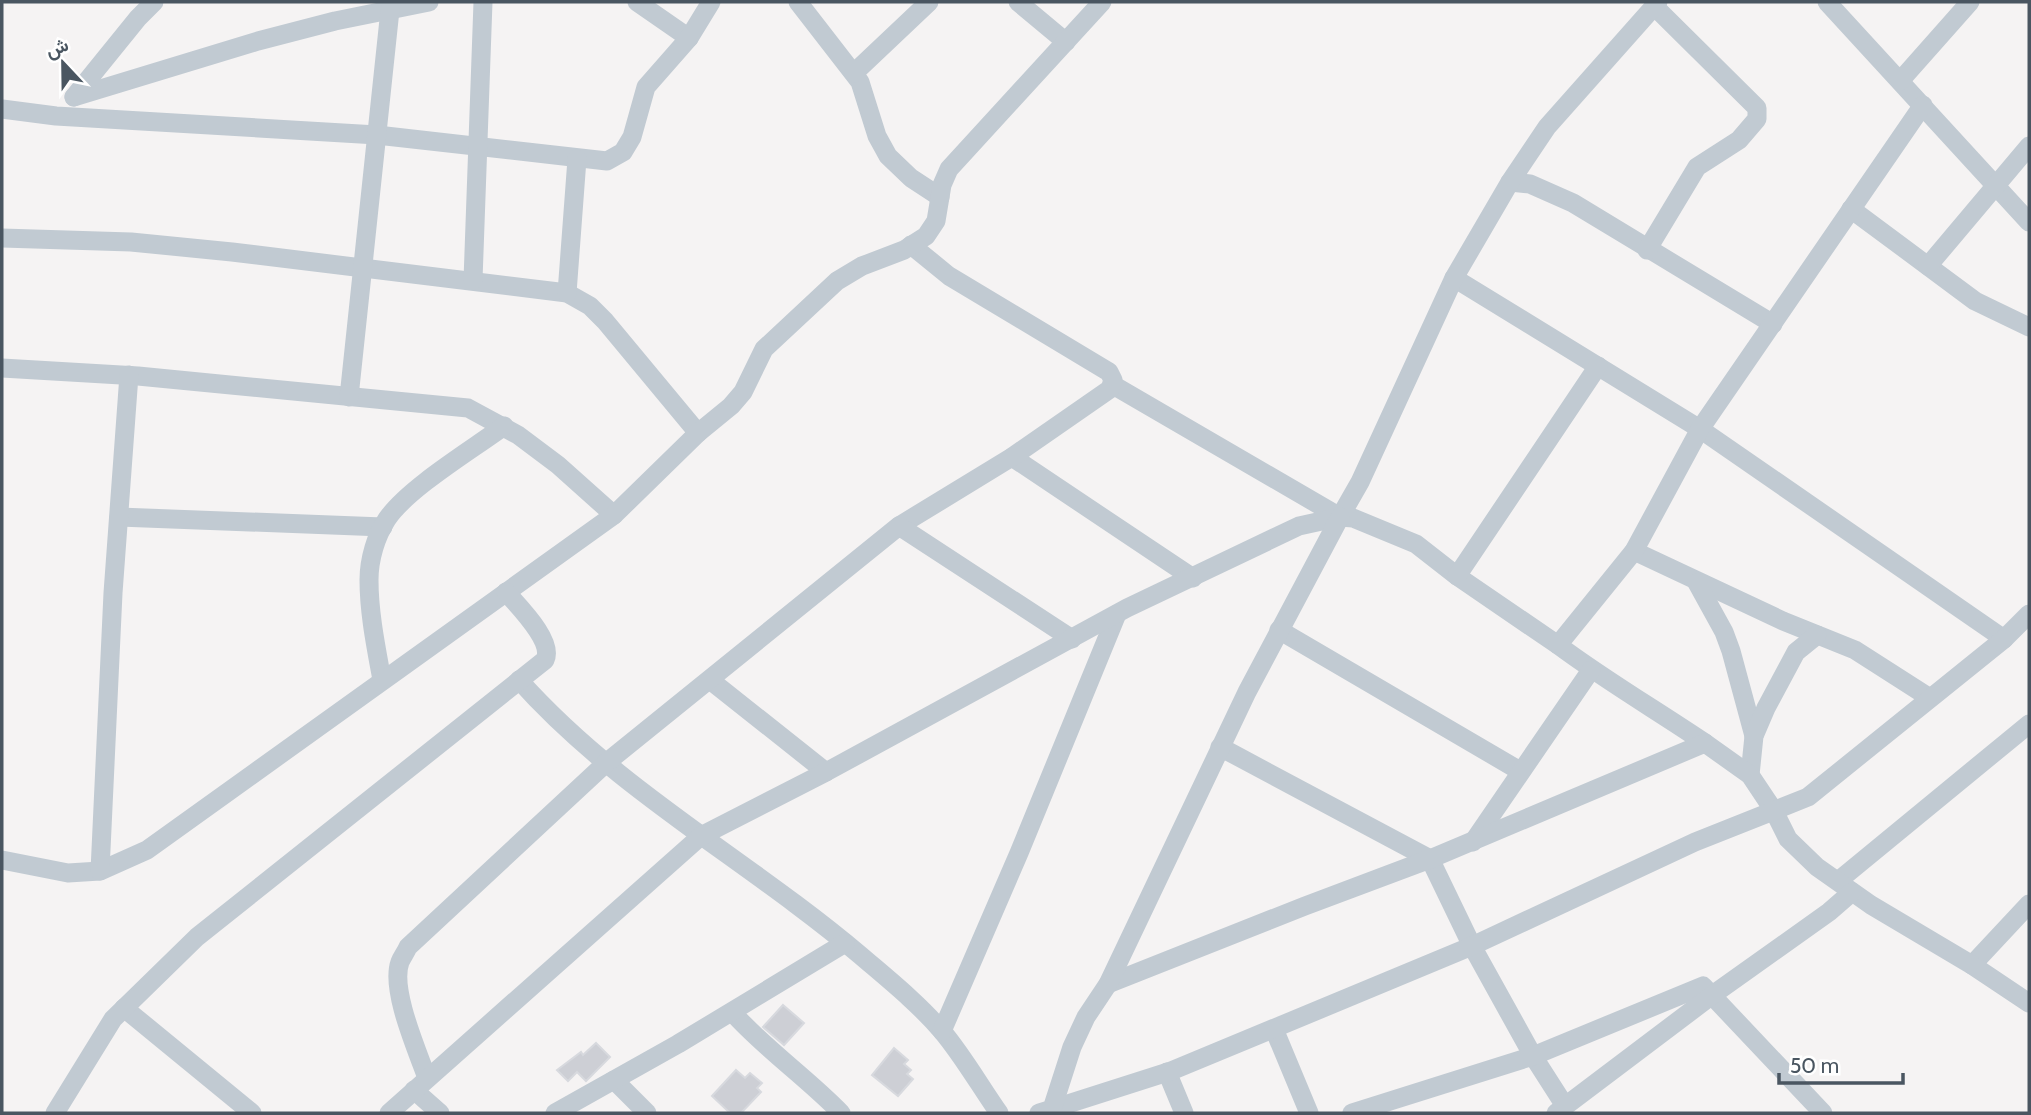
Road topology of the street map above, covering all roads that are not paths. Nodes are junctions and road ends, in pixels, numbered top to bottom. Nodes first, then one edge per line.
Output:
1 (155, 2) edge
2 (429, 2) edge
3 (483, 2) edge
4 (637, 2) edge
5 (711, 2) edge
6 (798, 2) edge
7 (929, 2) edge
8 (1018, 2) edge
9 (1102, 2) edge
10 (1827, 2) edge
11 (1970, 2) edge
12 (1656, 4) edge
13 (390, 10) junction
14 (690, 38) junction
15 (1066, 42) junction
16 (854, 73) junction
17 (1900, 81) junction
18 (74, 97) junction
19 (1923, 105) junction
20 (2, 109) edge
21 (56, 116) junction
22 (377, 135) junction
23 (479, 145) junction
24 (2029, 146) edge
25 (577, 159) junction
26 (1510, 181) junction
27 (1996, 186) junction
28 (940, 197) junction
29 (1851, 209) junction
30 (2029, 222) edge
31 (2, 238) edge
32 (911, 245) junction
33 (1647, 250) junction
34 (1928, 266) junction
35 (362, 267) junction
36 (1454, 278) junction
37 (472, 280) junction
38 (567, 293) junction
39 (1773, 324) junction
40 (2029, 327) edge
41 (1598, 366) junction
42 (2, 368) edge
43 (129, 375) junction
44 (1113, 385) junction
45 (349, 397) junction
46 (505, 426) junction
47 (1700, 429) junction
48 (698, 433) junction
49 (1012, 457) junction
50 (614, 515) junction
51 (119, 517) junction
52 (1339, 517) junction
53 (899, 526) junction
54 (383, 527) junction
55 (1634, 551) junction
56 (1457, 576) junction
57 (1193, 578) junction
58 (1697, 583) junction
59 (506, 592) junction
60 (1117, 614) junction
61 (2028, 617) edge
62 (1279, 630) junction
63 (1817, 635) junction
64 (1072, 639) junction
65 (2004, 639) junction
66 (1558, 645) junction
67 (1591, 670) junction
68 (382, 680) junction
69 (519, 680) junction
70 (710, 680) junction
71 (1930, 698) junction
72 (2029, 724) edge
73 (1754, 736) junction
74 (1705, 743) junction
75 (1220, 747) junction
76 (606, 764) junction
77 (1520, 771) junction
78 (826, 772) junction
79 (1750, 775) junction
80 (1774, 811) junction
81 (701, 836) junction
82 (1473, 842) junction
83 (1430, 859) junction
84 (2, 860) edge
85 (100, 871) junction
86 (1845, 886) junction
87 (2029, 904) edge
88 (845, 943) junction
89 (1472, 946) junction
90 (1972, 965) junction
91 (1108, 984) junction
92 (1711, 996) junction
93 (2029, 1003) edge
94 (124, 1008) junction
95 (732, 1012) junction
96 (1274, 1029) junction
97 (942, 1031) junction
98 (1533, 1056) junction
99 (1167, 1072) junction
100 (614, 1080) junction
101 (420, 1084) junction
102 (1560, 1110) edge
103 (1046, 1111) edge
104 (57, 1112) edge
105 (252, 1113) edge
106 (389, 1113) edge
107 (440, 1113) edge
108 (555, 1113) edge
109 (647, 1113) edge
110 (841, 1113) edge
111 (999, 1113) edge
112 (1184, 1113) edge
113 (1309, 1113) edge
114 (1352, 1113) edge
115 (1823, 1113) edge

1 - 18 street
2 - 13 street
3 - 23 street
4 - 14 street
5 - 14 street
6 - 16 street
7 - 16 street
8 - 15 street
9 - 15 street
10 - 17 street
11 - 17 street
12 - 26 street
12 - 33 street
13 - 18 street
13 - 22 street
14 - 25 street
15 - 28 street
16 - 28 street
17 - 19 street
18 - 21 street
19 - 27 street
19 - 29 street
20 - 21 street
21 - 22 street
22 - 23 street
22 - 35 street
23 - 25 street
23 - 37 street
24 - 27 street
25 - 38 street
26 - 33 street
26 - 36 street
27 - 30 street
27 - 34 street
28 - 32 street
29 - 34 street
29 - 39 street
31 - 35 street
32 - 44 street
32 - 48 street
33 - 39 street
34 - 40 street
35 - 37 street
35 - 45 street
36 - 41 street
36 - 52 street
37 - 38 street
38 - 48 street
39 - 47 street
41 - 47 street
41 - 56 street
42 - 43 street
43 - 45 street
43 - 51 street
44 - 49 street
44 - 52 street
45 - 46 street
46 - 50 street
46 - 54 street
47 - 55 street
47 - 65 street
48 - 50 street
49 - 53 street
49 - 57 street
50 - 59 street
51 - 54 street
51 - 85 street
52 - 56 street
52 - 57 street
52 - 62 street
53 - 64 street
53 - 70 street
54 - 68 street
55 - 58 street
55 - 66 street
56 - 66 street
57 - 60 street
58 - 63 street
58 - 73 street
59 - 68 street
59 - 69 street
60 - 64 street
60 - 97 street
61 - 65 street
62 - 75 street
62 - 77 street
63 - 71 street
63 - 73 street
64 - 78 street
65 - 71 street
66 - 67 street
67 - 74 street
67 - 77 street
68 - 85 street
69 - 76 street
69 - 94 street
70 - 76 street
70 - 78 street
71 - 80 street
72 - 86 street
73 - 79 street
74 - 79 street
74 - 82 street
75 - 83 street
75 - 91 street
76 - 81 street
76 - 101 street
77 - 82 street
78 - 81 street
79 - 80 street
80 - 86 street
80 - 89 street
81 - 88 street
81 - 101 street
82 - 83 street
83 - 89 street
83 - 91 street
84 - 85 street
86 - 90 street
86 - 92 street
87 - 90 street
88 - 95 street
88 - 97 street
89 - 96 street
89 - 98 street
90 - 93 street
91 - 103 street
92 - 98 street
92 - 102 street
92 - 115 street
94 - 104 street
94 - 105 street
95 - 100 street
95 - 110 street
96 - 99 street
96 - 113 street
97 - 111 street
98 - 102 street
98 - 114 street
99 - 103 street
99 - 112 street
100 - 108 street
100 - 109 street
101 - 106 street
101 - 107 street

